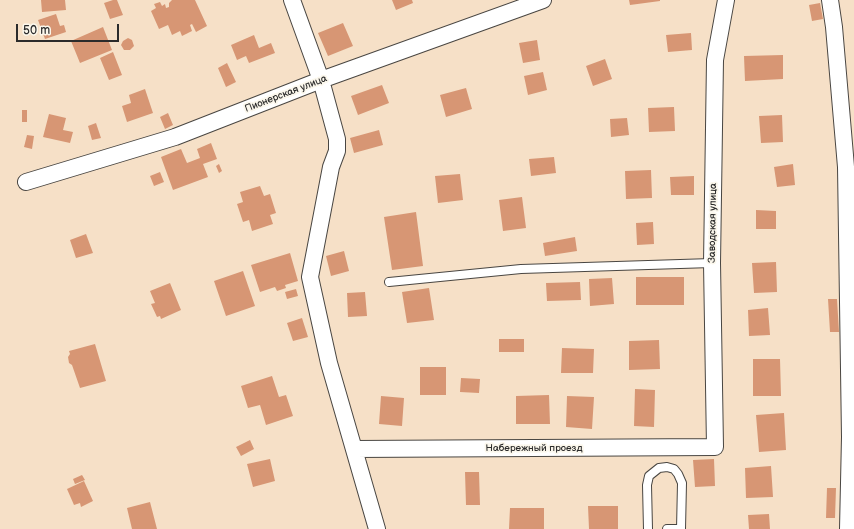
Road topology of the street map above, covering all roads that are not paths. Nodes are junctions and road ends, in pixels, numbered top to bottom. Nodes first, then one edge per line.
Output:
1 (292, 0) edge
2 (543, 0) edge
3 (726, 0) edge
4 (830, 0) edge
5 (321, 80) junction
6 (26, 182) dead end
7 (712, 263) junction
8 (389, 282) dead end
9 (714, 447) joint
10 (354, 449) junction
11 (377, 529) edge
12 (648, 529) edge
13 (667, 529) edge
14 (681, 529) edge
15 (848, 529) edge

1 - 5 street
2 - 5 street, Пионерская улица
3 - 7 street, Заводская улица
4 - 15 street
5 - 6 street, Пионерская улица
5 - 10 street
7 - 8 lane
7 - 9 street, Заводская улица
9 - 10 street, Набережный проезд
10 - 11 street
12 - 14 lane
13 - 14 lane

